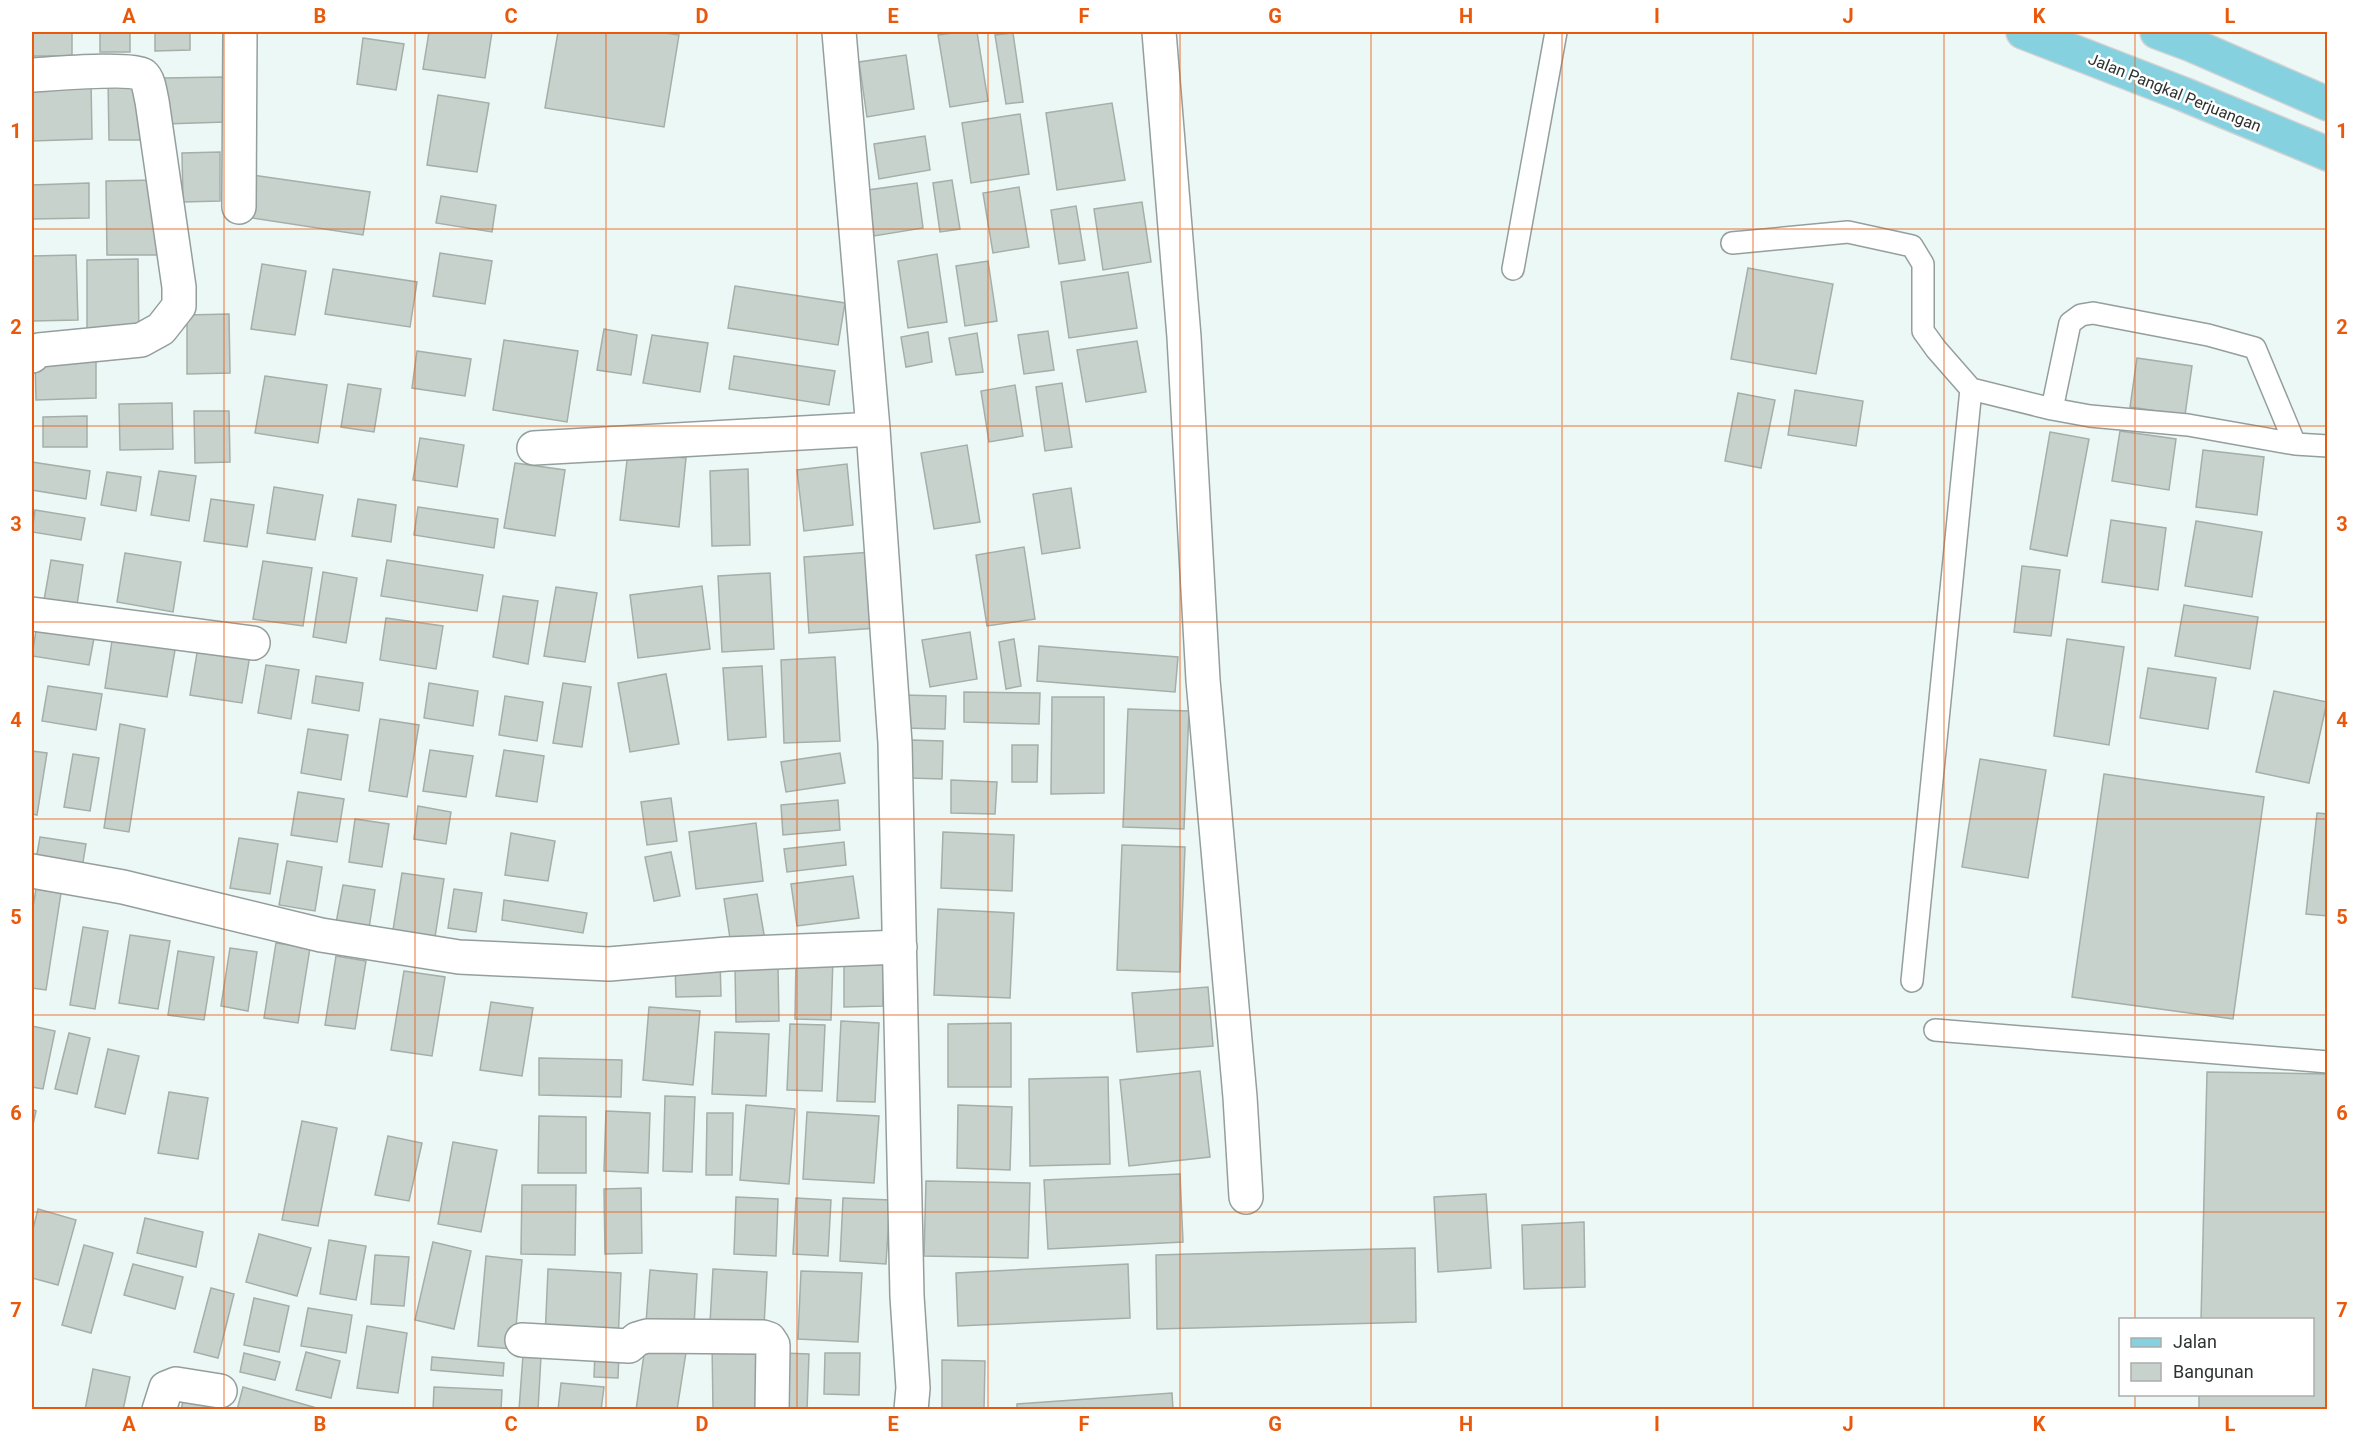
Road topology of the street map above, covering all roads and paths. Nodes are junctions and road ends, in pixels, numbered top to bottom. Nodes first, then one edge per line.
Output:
1 (240, 32) edge
2 (838, 32) edge
3 (1159, 32) edge
4 (1556, 32) edge
5 (2023, 32) edge
6 (2157, 32) edge
7 (32, 75) edge
8 (2328, 104) edge
9 (2328, 154) edge
10 (239, 207) dead end
11 (1732, 243) dead end
12 (1513, 269) dead end
13 (32, 356) edge
14 (1971, 388) junction
15 (2052, 409) junction
16 (873, 429) junction
17 (2295, 444) junction
18 (2328, 446) edge
19 (534, 448) dead end
20 (32, 614) edge
21 (253, 643) dead end
22 (32, 870) edge
23 (900, 947) junction
24 (1912, 981) dead end
25 (1935, 1030) dead end
26 (2328, 1062) edge
27 (1246, 1197) dead end
28 (522, 1340) dead end
29 (220, 1391) dead end
30 (159, 1410) edge
31 (772, 1410) edge
32 (911, 1410) edge

1 - 10 street
2 - 16 street
3 - 27 street
4 - 12 lane
5 - 9 main road, Jalan Pangkal Perjuangan
6 - 8 main road
7 - 13 street
11 - 14 lane
14 - 15 lane
14 - 24 lane
15 - 17 lane
15 - 17 lane
16 - 19 street
16 - 23 street
17 - 18 lane
20 - 21 street
22 - 23 street
23 - 32 street
25 - 26 lane
28 - 31 street
29 - 30 street

